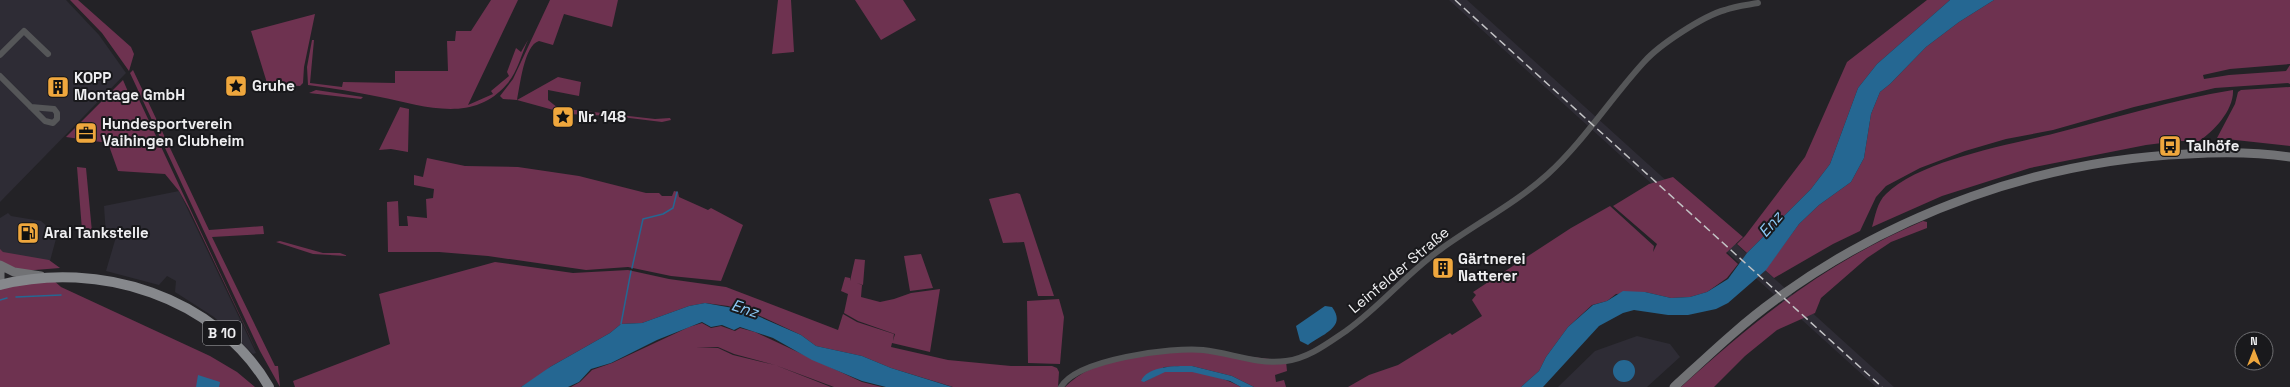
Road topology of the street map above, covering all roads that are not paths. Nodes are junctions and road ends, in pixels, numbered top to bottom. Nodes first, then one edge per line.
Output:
1 (1758, 3) dead end
2 (48, 54) dead end
3 (0, 56) edge
4 (0, 76) edge
5 (31, 107) dead end
6 (2290, 157) edge
7 (0, 265) edge
8 (0, 270) edge
9 (48, 277) junction
10 (0, 285) edge
11 (269, 387) edge
12 (1061, 387) edge
13 (1674, 387) edge

1 - 12 street, Leinfelder Straße
2 - 3 street
4 - 5 street
6 - 13 street
7 - 9 street
8 - 10 street
9 - 10 main road, B 10
9 - 11 main road, B 10

